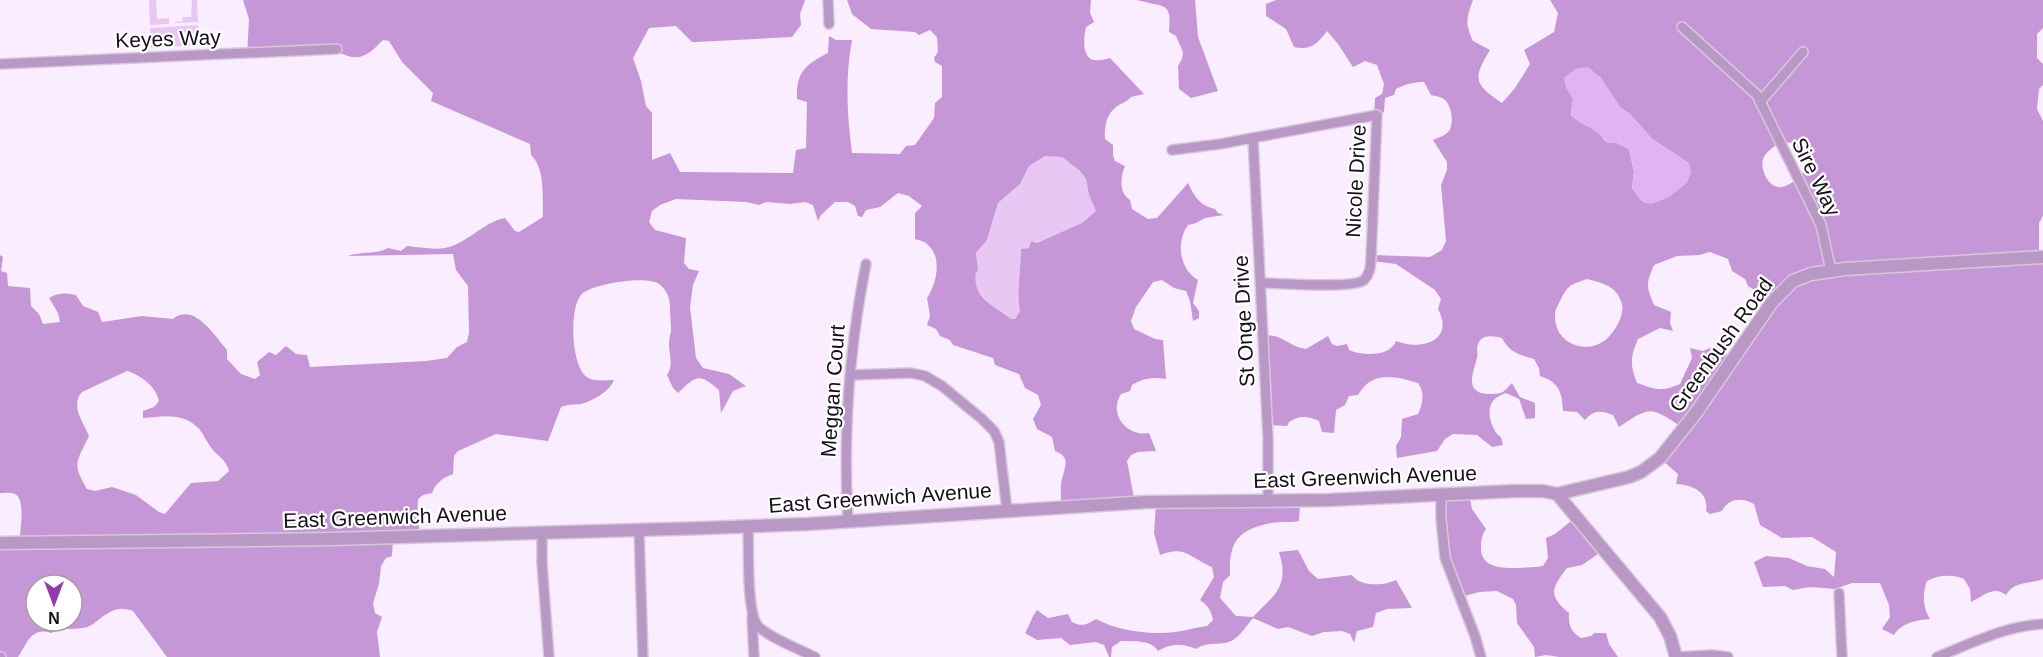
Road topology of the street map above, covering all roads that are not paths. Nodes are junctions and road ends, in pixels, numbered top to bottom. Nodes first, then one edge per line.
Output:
1 (828, 0) edge
2 (829, 24) dead end
3 (1682, 27) dead end
4 (337, 49) dead end
5 (1803, 52) dead end
6 (0, 64) edge
7 (1760, 102) junction
8 (1253, 138) junction
9 (1172, 150) dead end
10 (2043, 257) edge
11 (866, 264) dead end
12 (1831, 271) junction
13 (1262, 282) junction
14 (851, 375) junction
15 (1440, 494) junction
16 (1557, 494) junction
17 (1268, 502) junction
18 (1007, 510) junction
19 (848, 520) junction
20 (748, 526) junction
21 (639, 529) junction
22 (542, 532) junction
23 (0, 543) edge
24 (1839, 593) dead end
25 (752, 615) junction
26 (2043, 624) edge
27 (549, 657) edge
28 (643, 657) edge
29 (754, 657) edge
30 (815, 657) edge
31 (1481, 657) edge
32 (1676, 657) edge
33 (1728, 657) edge
34 (1842, 657) edge
35 (1937, 657) edge

1 - 2 street
3 - 7 street, Sire Way
4 - 6 street, Keyes Way
5 - 7 street
7 - 12 street, Sire Way
8 - 9 street, Nicole Drive
8 - 13 street, St Onge Drive
8 - 13 street, Nicole Drive
10 - 12 street, Greenbush Road
11 - 14 street, Meggan Court
12 - 16 street, Greenbush Road
13 - 17 street, St Onge Drive
14 - 18 street
14 - 19 street, Meggan Court
15 - 16 street, East Greenwich Avenue
15 - 17 street, East Greenwich Avenue
15 - 31 street
16 - 32 street
17 - 18 street, East Greenwich Avenue
18 - 19 street, East Greenwich Avenue
19 - 20 street, East Greenwich Avenue
20 - 21 street, East Greenwich Avenue
20 - 25 street
21 - 22 street, East Greenwich Avenue
21 - 28 street
22 - 23 street, East Greenwich Avenue
22 - 27 street
24 - 34 street
25 - 29 street
25 - 30 street
26 - 35 street
32 - 33 street

